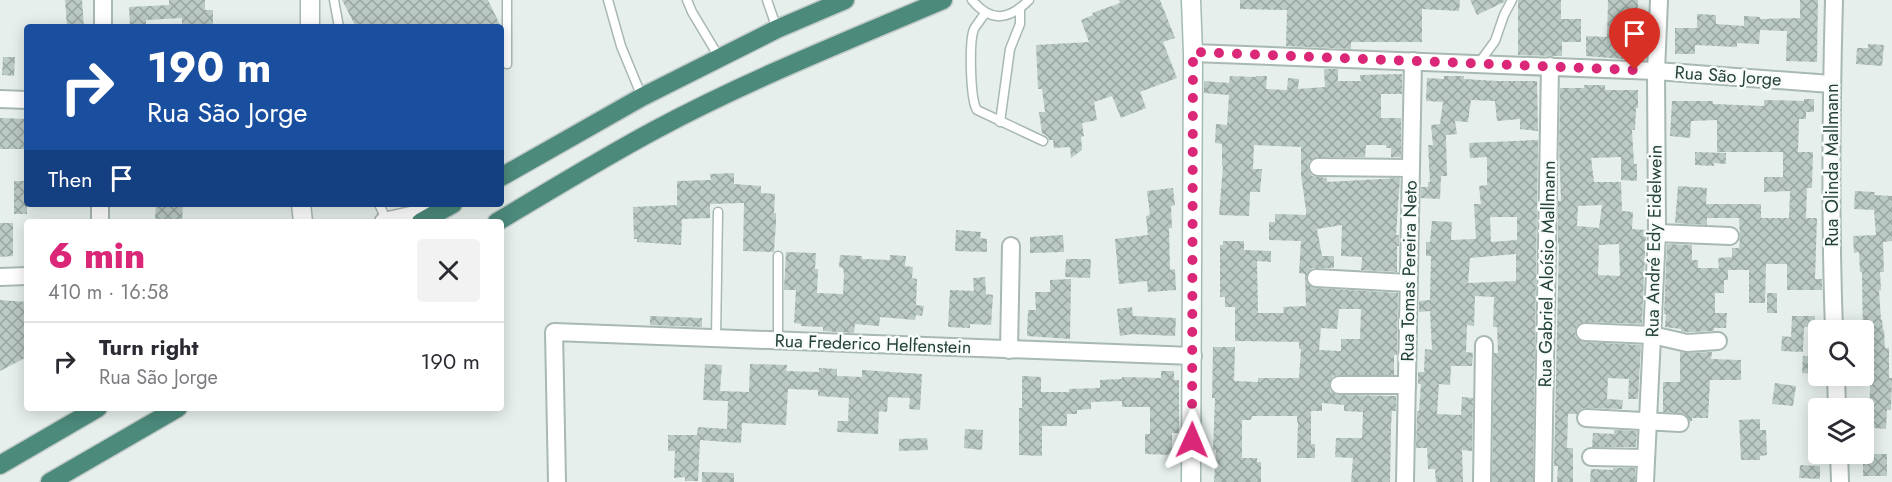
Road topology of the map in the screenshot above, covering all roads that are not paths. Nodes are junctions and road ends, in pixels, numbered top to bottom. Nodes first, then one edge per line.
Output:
1 (103, 0) edge
2 (310, 0) edge
3 (334, 0) edge
4 (507, 0) edge
5 (608, 0) edge
6 (687, 0) edge
7 (767, 0) edge
8 (845, 0) edge
9 (943, 0) edge
10 (972, 0) edge
11 (1029, 0) edge
12 (1191, 0) edge
13 (1512, 0) edge
14 (1659, 0) edge
15 (1834, 0) edge
16 (1020, 8) junction
17 (985, 13) junction
18 (103, 24) edge
19 (310, 24) edge
20 (338, 24) edge
21 (777, 29) junction
22 (1193, 52) junction
23 (719, 57) junction
24 (1413, 61) junction
25 (1479, 63) junction
26 (507, 64) dead end
27 (1550, 66) junction
28 (1656, 71) junction
29 (1831, 84) junction
30 (642, 97) junction
31 (0, 99) edge
32 (24, 100) edge
33 (1000, 122) junction
34 (1042, 141) dead end
35 (1318, 167) dead end
36 (1410, 168) junction
37 (504, 175) edge
38 (445, 207) edge
39 (447, 207) edge
40 (718, 212) dead end
41 (397, 219) edge
42 (426, 219) edge
43 (502, 219) edge
44 (1657, 233) junction
45 (1730, 236) dead end
46 (1011, 246) dead end
47 (778, 256) dead end
48 (24, 276) edge
49 (0, 277) edge
50 (1316, 278) dead end
51 (1408, 282) junction
52 (1834, 320) edge
53 (1585, 332) dead end
54 (1652, 335) junction
55 (716, 339) junction
56 (778, 341) junction
57 (1718, 341) dead end
58 (1484, 345) dead end
59 (1009, 350) junction
60 (1193, 356) junction
61 (1339, 385) dead end
62 (1407, 385) junction
63 (93, 411) edge
64 (173, 411) edge
65 (1586, 418) dead end
66 (1648, 421) junction
67 (1680, 423) dead end
68 (1591, 457) dead end
69 (1646, 458) junction
70 (1839, 464) edge
71 (0, 465) edge
72 (50, 482) edge
73 (557, 482) edge
74 (1191, 482) edge
75 (1405, 482) edge
76 (1482, 482) edge
77 (1543, 482) edge
78 (1646, 482) edge
79 (1840, 482) edge

1 - 18 street
2 - 19 main road
3 - 20 lane
4 - 26 lane
5 - 30 lane
6 - 23 lane
7 - 21 lane
8 - 21 highway
9 - 43 highway
10 - 17 lane
11 - 16 lane
12 - 22 main road
13 - 25 lane
14 - 28 street, Rua André Edy Eidelwein
15 - 29 street, Rua Olinda Mallmann
16 - 17 lane
16 - 33 lane
17 - 33 lane
21 - 23 highway
22 - 24 street, Rua São Jorge
22 - 60 main road
23 - 30 highway
24 - 25 street, Rua São Jorge
24 - 36 street, Rua Tomas Pereira Neto
25 - 27 street, Rua São Jorge
27 - 28 street, Rua São Jorge
27 - 77 street, Rua Gabriel Aloísio Mallmann
28 - 29 street, Rua São Jorge
28 - 44 street, Rua André Edy Eidelwein
29 - 52 street, Rua Olinda Mallmann
30 - 37 highway
31 - 32 street
33 - 34 lane
35 - 36 street
36 - 51 street, Rua Tomas Pereira Neto
38 - 41 main road
39 - 42 highway
40 - 55 lane
44 - 45 street
44 - 54 street, Rua André Edy Eidelwein
46 - 59 street
47 - 56 lane
48 - 49 street
50 - 51 street
51 - 62 street, Rua Tomas Pereira Neto
53 - 54 street
54 - 57 street
54 - 66 street, Rua André Edy Eidelwein
55 - 56 street, Rua Frederico Helfenstein
55 - 73 street, Rua Frederico Helfenstein
56 - 59 street, Rua Frederico Helfenstein
58 - 76 street
59 - 60 street, Rua Frederico Helfenstein
60 - 74 main road
61 - 62 street
62 - 75 street, Rua Tomas Pereira Neto
63 - 71 highway
64 - 72 highway
65 - 66 street
66 - 67 street
66 - 69 street, Rua André Edy Eidelwein
68 - 69 street
69 - 78 street, Rua André Edy Eidelwein
70 - 79 street

